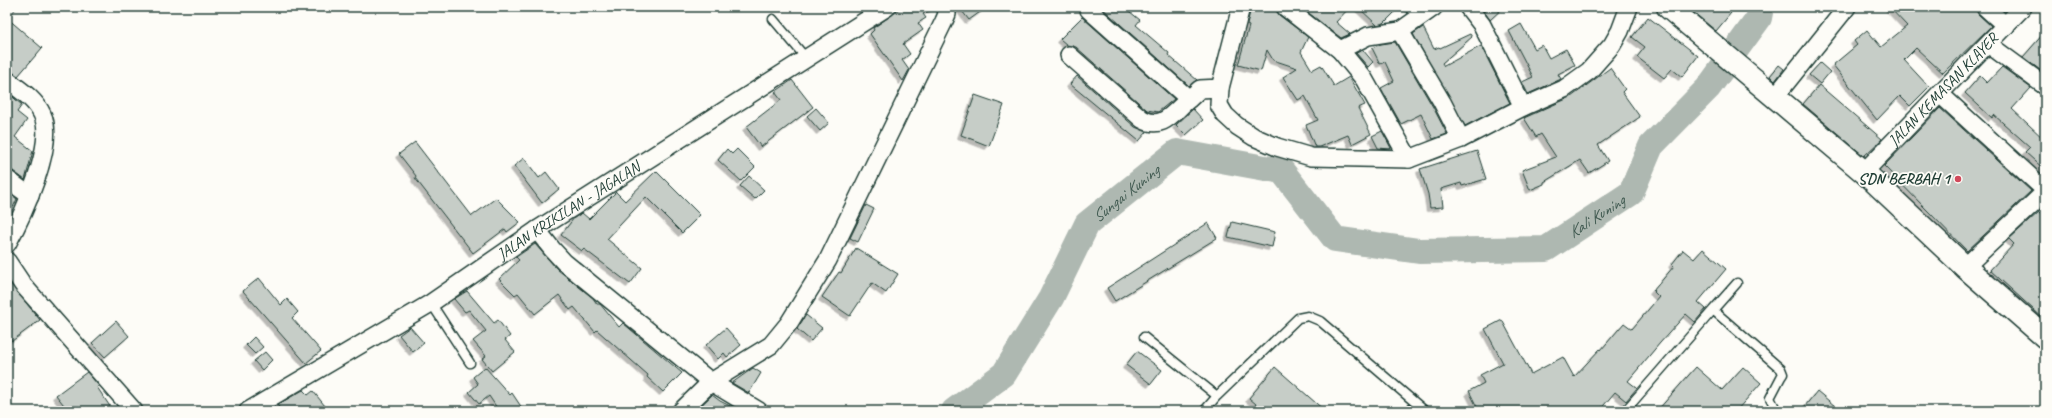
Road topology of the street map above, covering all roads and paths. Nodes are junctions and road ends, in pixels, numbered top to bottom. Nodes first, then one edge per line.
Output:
1 (887, 7) edge
2 (946, 7) edge
3 (1241, 7) edge
4 (1285, 7) edge
5 (1434, 7) edge
6 (1468, 7) edge
7 (1629, 7) edge
8 (1668, 7) edge
9 (1847, 7) edge
10 (1985, 7) edge
11 (2023, 7) edge
12 (1089, 10) dead end
13 (1414, 12) edge
14 (773, 19) dead end
15 (2006, 26) junction
16 (1400, 31) junction
17 (1988, 44) junction
18 (1340, 50) junction
19 (1068, 55) dead end
20 (806, 58) junction
21 (7, 80) edge
22 (2045, 86) edge
23 (1220, 88) junction
24 (1940, 94) junction
25 (1774, 98) junction
26 (1189, 99) junction
27 (1523, 107) junction
28 (1461, 139) junction
29 (1409, 159) junction
30 (1864, 172) junction
31 (7, 179) edge
32 (30, 196) junction
33 (2043, 198) edge
34 (537, 230) junction
35 (7, 244) edge
36 (7, 262) edge
37 (1965, 267) junction
38 (1737, 283) dead end
39 (431, 304) junction
40 (1713, 310) junction
41 (1144, 337) dead end
42 (2045, 337) edge
43 (470, 363) dead end
44 (711, 382) junction
45 (1216, 396) junction
46 (134, 411) edge
47 (248, 411) edge
48 (681, 411) edge
49 (759, 411) edge
50 (1204, 411) edge
51 (1425, 411) edge
52 (1625, 411) edge
53 (1777, 411) edge

1 - 20 street, JALAN KRIKILAN - JAGALAN
2 - 44 street
3 - 23 street
4 - 18 street
5 - 13 street
6 - 27 street
7 - 27 street
8 - 25 main road
9 - 25 street
10 - 15 street
11 - 15 street, JALAN KEMASAN KLAYER
12 - 26 street
13 - 16 street
14 - 20 lane
15 - 17 street, JALAN KEMASAN KLAYER
16 - 18 street
16 - 28 street
17 - 22 street
17 - 24 street, JALAN KEMASAN KLAYER
18 - 29 street
19 - 26 street
20 - 34 street, JALAN KRIKILAN - JAGALAN
21 - 32 street
23 - 26 street
23 - 29 street
24 - 30 street, JALAN KEMASAN KLAYER
24 - 33 street
25 - 30 main road
27 - 28 street
28 - 29 street
30 - 37 main road
31 - 32 street
32 - 35 street
33 - 37 street
34 - 39 street, JALAN KRIKILAN - JAGALAN
34 - 44 street
36 - 46 street
37 - 42 main road
38 - 40 lane
39 - 43 lane
39 - 47 street, JALAN KRIKILAN - JAGALAN
40 - 52 lane
40 - 53 lane
41 - 45 lane
44 - 48 street
44 - 49 street
45 - 50 lane
45 - 51 lane

